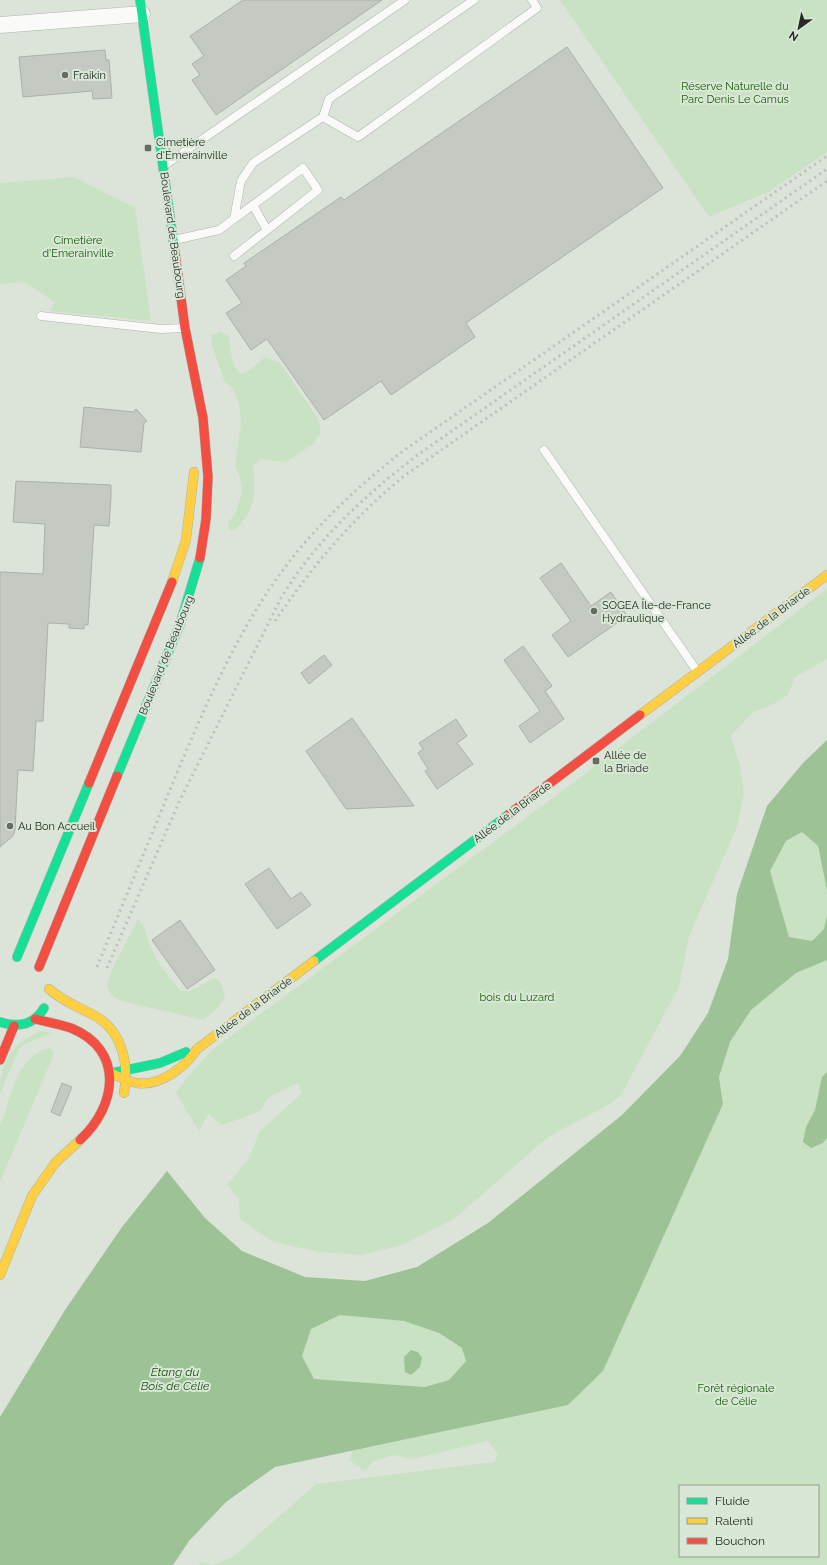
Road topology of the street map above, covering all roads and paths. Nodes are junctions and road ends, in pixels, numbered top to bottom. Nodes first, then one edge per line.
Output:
1 (405, 0) edge
2 (474, 0) edge
3 (532, 0) edge
4 (141, 7) edge
5 (0, 25) edge
6 (323, 117) junction
7 (164, 166) junction
8 (253, 205) junction
9 (234, 219) junction
10 (267, 230) junction
11 (173, 240) junction
12 (234, 256) dead end
13 (41, 316) dead end
14 (185, 328) junction
15 (189, 398) dead end
16 (544, 450) dead end
17 (194, 459) dead end
18 (827, 575) edge
19 (698, 671) junction
20 (33, 968) junction
21 (35, 1019) junction
22 (0, 1022) edge
23 (14, 1026) junction
24 (113, 1032) junction
25 (128, 1044) dead end
26 (197, 1049) junction
27 (152, 1055) dead end
28 (0, 1060) edge
29 (164, 1060) junction
30 (127, 1070) junction
31 (111, 1073) junction
32 (127, 1082) junction
33 (121, 1099) dead end
34 (113, 1110) dead end
35 (93, 1128) junction
36 (0, 1275) edge

1 - 7 lane
2 - 6 lane
3 - 6 lane
4 - 5 street
4 - 7 main road, Boulevard de Beaubourg
6 - 9 lane
7 - 11 main road, Boulevard de Beaubourg
8 - 9 lane
8 - 10 lane
8 - 10 lane
9 - 11 lane
10 - 12 lane
11 - 14 main road, Boulevard de Beaubourg
13 - 14 lane
14 - 15 main road, Boulevard de Beaubourg
14 - 20 main road, Boulevard de Beaubourg
16 - 19 lane
17 - 20 main road, Boulevard de Beaubourg
18 - 19 main road, Allée de la Briarde
19 - 26 main road, Allée de la Briarde
20 - 21 main road
20 - 24 main road
21 - 23 main road
21 - 31 main road
22 - 23 main road
23 - 28 main road
24 - 25 main road
24 - 30 main road
26 - 29 main road, Allée de la Briarde
26 - 32 main road, Allée de la Briarde
27 - 29 main road
29 - 30 main road, Allée de la Briarde
30 - 31 main road, Allée de la Briarde
30 - 32 main road
31 - 32 main road
31 - 35 main road
32 - 33 main road
34 - 35 main road
35 - 36 main road

